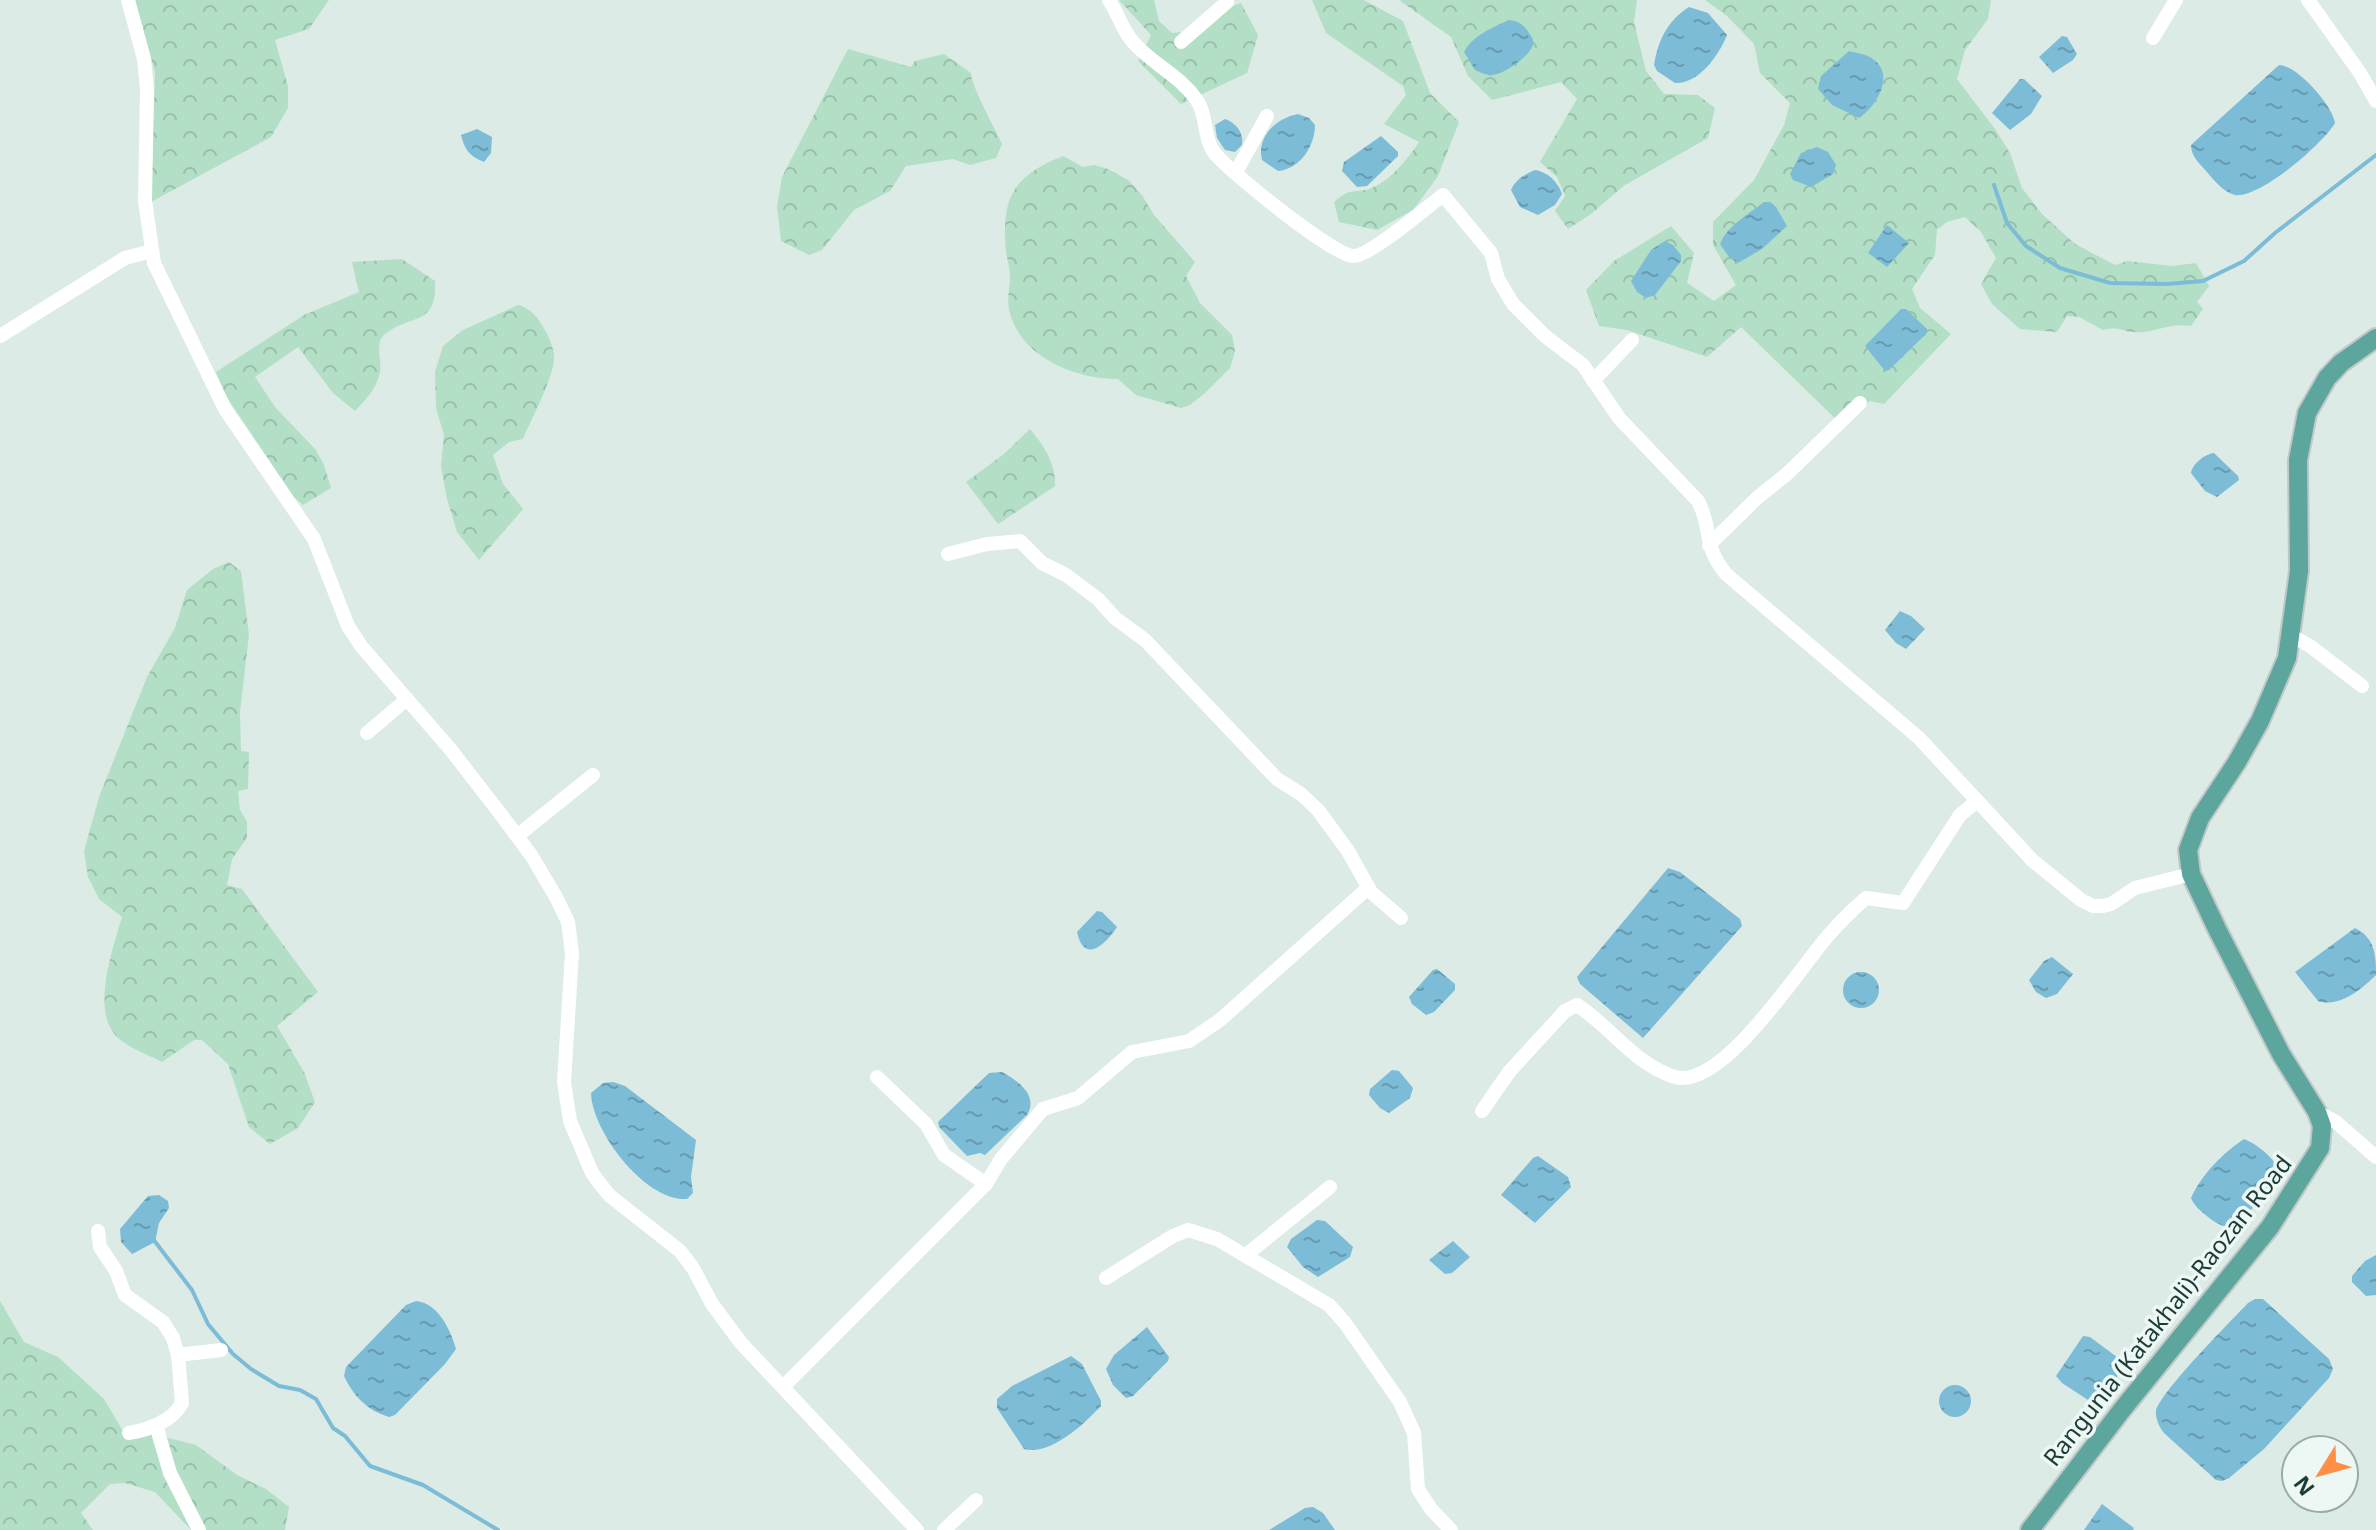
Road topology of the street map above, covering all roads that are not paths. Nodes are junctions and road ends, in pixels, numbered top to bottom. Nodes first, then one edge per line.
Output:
1 (128, 0) edge
2 (1109, 0) edge
3 (1226, 0) edge
4 (2176, 0) edge
5 (2308, 0) edge
6 (2153, 38) dead end
7 (1181, 42) dead end
8 (2376, 101) edge
9 (1267, 116) dead end
10 (1236, 172) junction
11 (152, 251) junction
12 (0, 336) edge
13 (2376, 338) edge
14 (1632, 340) dead end
15 (1593, 381) junction
16 (1860, 403) dead end
17 (1709, 545) junction
18 (948, 554) dead end
19 (2292, 636) junction
20 (2362, 686) dead end
21 (407, 699) junction
22 (367, 733) dead end
23 (593, 775) dead end
24 (1977, 801) junction
25 (517, 836) junction
26 (2191, 874) junction
27 (1368, 888) junction
28 (1401, 918) dead end
29 (877, 1077) dead end
30 (1482, 1111) dead end
31 (2317, 1112) junction
32 (2376, 1157) edge
33 (986, 1184) junction
34 (1330, 1187) dead end
35 (98, 1231) dead end
36 (1246, 1255) junction
37 (1106, 1278) dead end
38 (221, 1350) dead end
39 (178, 1355) junction
40 (783, 1387) junction
41 (156, 1425) junction
42 (129, 1433) dead end
43 (976, 1500) dead end
44 (199, 1530) edge
45 (917, 1530) edge
46 (944, 1530) edge
47 (1451, 1530) edge
48 (2030, 1530) edge

1 - 11 street
2 - 10 street
3 - 7 street
4 - 6 street
5 - 8 street
9 - 10 street
10 - 15 street
11 - 12 street
11 - 21 street
13 - 19 main road, Rangunia (Katakhali)-Raozan Road
14 - 15 street
15 - 17 street
16 - 17 street
17 - 24 street
18 - 27 street
19 - 20 street
19 - 26 main road, Rangunia (Katakhali)-Raozan Road
21 - 22 street
21 - 25 street
23 - 25 street
24 - 26 street
24 - 30 street
25 - 40 street
26 - 31 main road, Rangunia (Katakhali)-Raozan Road
27 - 28 street
27 - 33 street
29 - 33 street
31 - 32 street
31 - 48 main road, Rangunia (Katakhali)-Raozan Road
33 - 40 street
34 - 36 street
35 - 39 street
36 - 37 street
36 - 47 street
38 - 39 street
39 - 41 street
40 - 45 street
41 - 42 street
41 - 44 street
43 - 46 street

